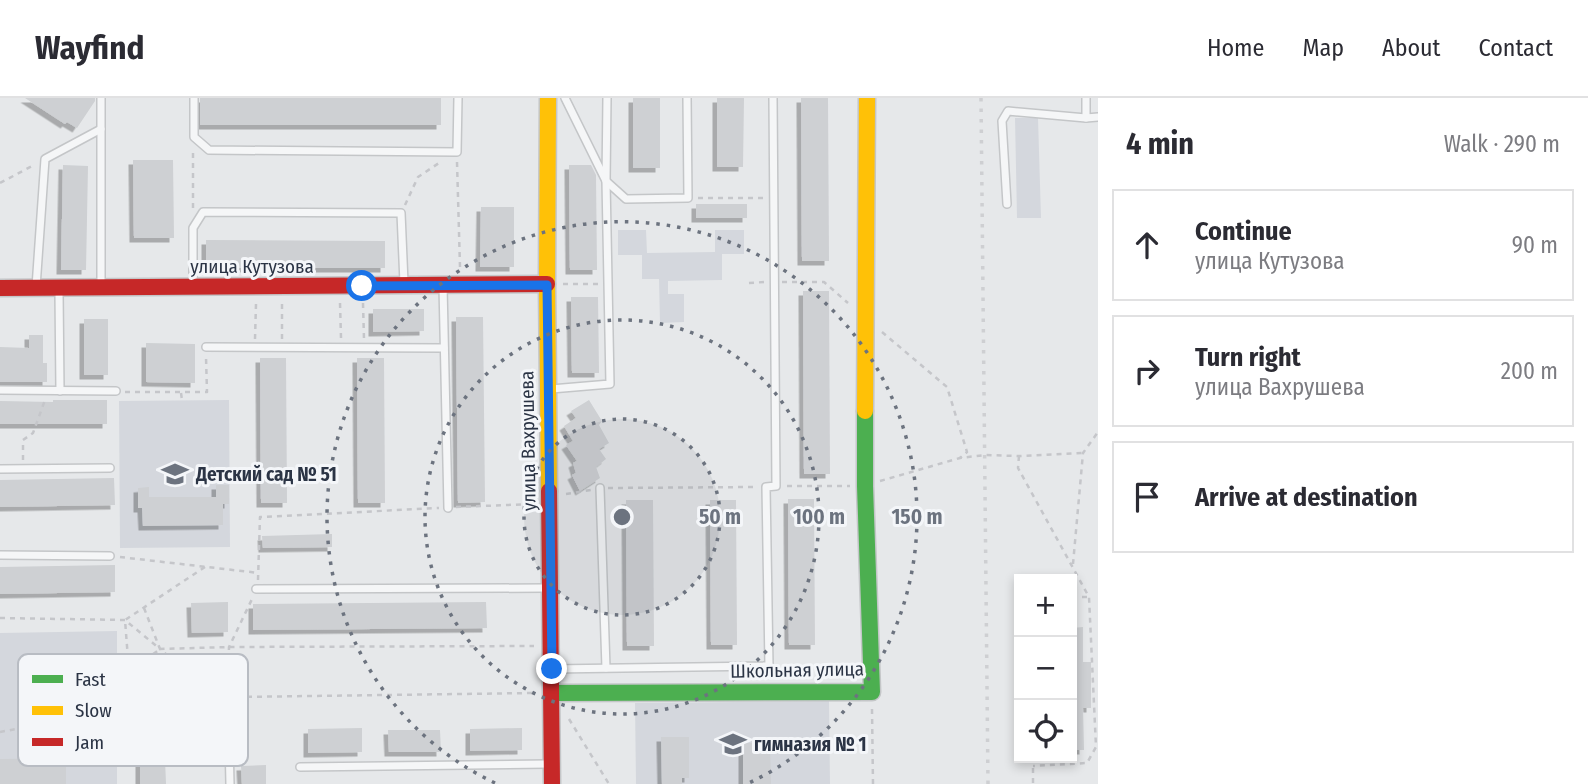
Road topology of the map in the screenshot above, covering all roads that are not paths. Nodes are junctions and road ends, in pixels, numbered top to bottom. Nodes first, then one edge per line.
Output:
1 (101, 98) edge
2 (194, 98) edge
3 (458, 98) edge
4 (548, 98) edge
5 (565, 98) edge
6 (607, 98) edge
7 (687, 98) edge
8 (773, 98) edge
9 (867, 98) edge
10 (1086, 98) edge
11 (1098, 117) edge
12 (1086, 118) junction
13 (101, 129) junction
14 (606, 181) junction
15 (1007, 204) dead end
16 (443, 285) junction
17 (547, 285) junction
18 (404, 286) junction
19 (193, 287) junction
20 (0, 288) edge
21 (36, 288) junction
22 (59, 288) junction
23 (101, 288) junction
24 (206, 347) road end
25 (444, 348) junction
26 (549, 389) junction
27 (0, 390) edge
28 (60, 391) junction
29 (116, 391) road end
30 (110, 468) dead end
31 (0, 470) edge
32 (600, 488) road end
33 (448, 508) road end
34 (0, 555) edge
35 (110, 556) road end
36 (551, 588) junction
37 (256, 589) road end
38 (606, 668) junction
39 (552, 669) junction
40 (552, 693) junction
41 (552, 764) junction
42 (230, 766) edge
43 (300, 767) dead end
44 (230, 784) edge
45 (552, 784) edge

1 - 13 lane
2 - 3 lane
4 - 17 street, улица Вахрушева
5 - 14 lane
6 - 14 lane
7 - 14 lane
8 - 38 lane
9 - 40 street, Школьная улица
10 - 12 lane
11 - 12 lane
12 - 15 lane
13 - 21 lane
13 - 23 lane
14 - 26 lane
16 - 17 street, улица Кутузова
16 - 18 street, улица Кутузова
16 - 25 lane
17 - 26 street, улица Вахрушева
18 - 19 street, улица Кутузова
18 - 19 lane
19 - 23 street, улица Кутузова
20 - 21 street, улица Кутузова
21 - 22 street, улица Кутузова
22 - 23 street, улица Кутузова
22 - 28 lane
24 - 25 lane
25 - 33 lane
26 - 36 street, улица Вахрушева
27 - 28 lane
28 - 29 lane
30 - 31 lane
32 - 38 lane
34 - 35 lane
36 - 37 lane
36 - 39 street, улица Вахрушева
38 - 39 lane
39 - 40 street, улица Вахрушева
40 - 41 street, улица Вахрушева
41 - 43 lane
41 - 45 street, улица Вахрушева
42 - 44 lane

